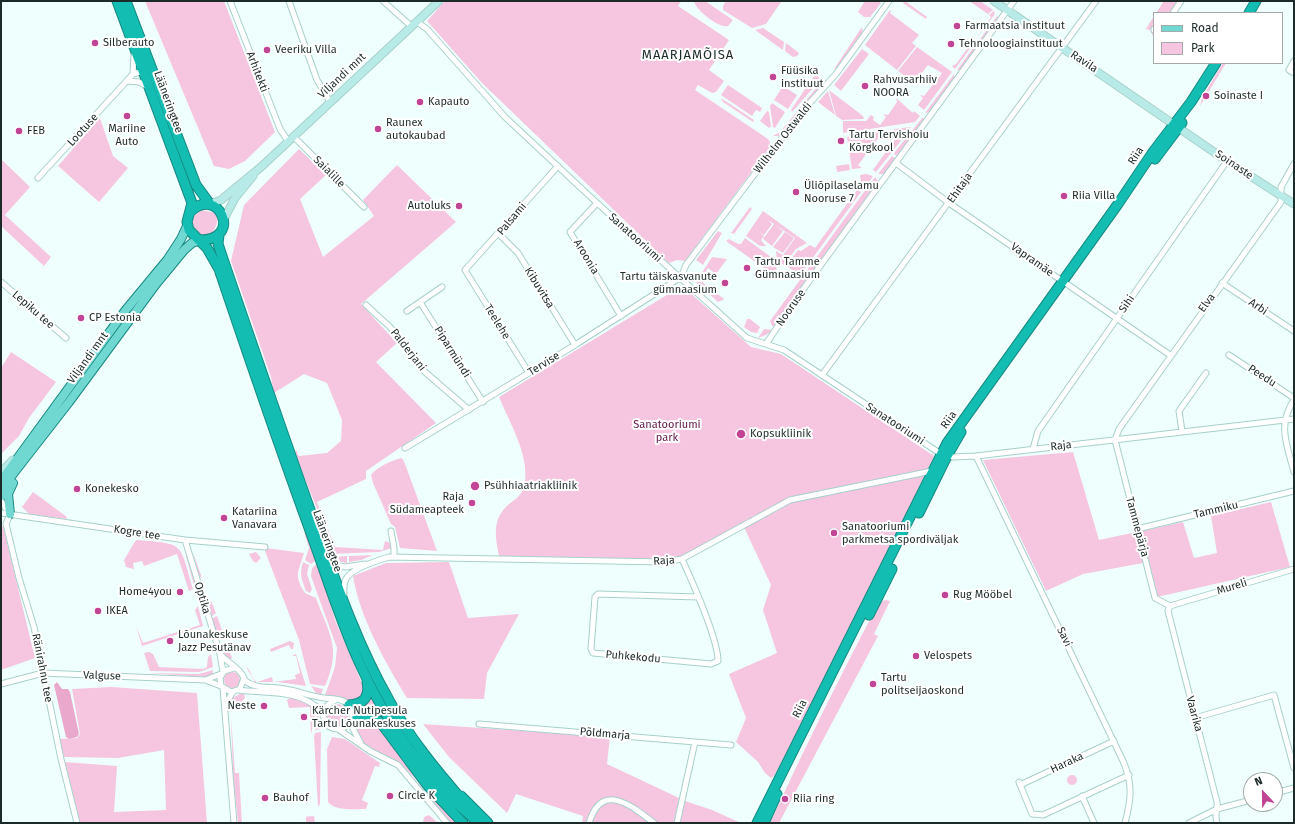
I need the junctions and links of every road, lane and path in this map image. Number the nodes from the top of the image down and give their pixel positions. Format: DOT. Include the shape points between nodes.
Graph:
graph roads {
  1 [pos="117,1"];
  2 [pos="126,1"];
  3 [pos="230,1"];
  4 [pos="289,1"];
  5 [pos="438,1"];
  6 [pos="889,1"];
  7 [pos="994,1"];
  8 [pos="1014,1"];
  9 [pos="1096,1"];
  10 [pos="1181,1"];
  11 [pos="1250,1"];
  12 [pos="1256,1"];
  13 [pos="386,2"];
  14 [pos="1007,10"];
  15 [pos="1174,12"];
  16 [pos="1244,12"];
  17 [pos="1250,12"];
  18 [pos="415,24"];
  19 [pos="134,45"];
  20 [pos="1062,47"];
  21 [pos="1294,61"];
  22 [pos="1215,64"];
  23 [pos="1220,64"];
  24 [pos="144,71"];
  25 [pos="1292,72"];
  26 [pos="133,74"];
  27 [pos="157,80"];
  28 [pos="127,81"];
  29 [pos="151,90"];
  30 [pos="330,102"];
  31 [pos="1177,125"];
  32 [pos="291,138"];
  33 [pos="1227,161"];
  34 [pos="896,163"];
  35 [pos="1294,164"];
  36 [pos="558,166"];
  37 [pos="260,167"];
  38 [pos="38,178"];
  39 [pos="1280,195"];
  40 [pos="597,203"];
  41 [pos="949,203"];
  42 [pos="210,204"];
  43 [pos="1294,204"];
  44 [pos="364,207"];
  45 [pos="190,212"];
  46 [pos="224,219"];
  47 [pos="187,226"];
  48 [pos="499,234"];
  49 [pos="219,235"];
  50 [pos="200,240"];
  51 [pos="465,270"];
  52 [pos="681,277"];
  53 [pos="1,282"];
  54 [pos="1222,282"];
  55 [pos="1064,283"];
  56 [pos="442,286"];
  57 [pos="420,302"];
  58 [pos="366,305"];
  59 [pos="407,311"];
  60 [pos="621,316"];
  61 [pos="1116,319"];
  62 [pos="1294,331"];
  63 [pos="66,338"];
  64 [pos="766,344"];
  65 [pos="575,345"];
  66 [pos="1170,355"];
  67 [pos="1229,355"];
  68 [pos="529,373"];
  69 [pos="1206,373"];
  70 [pos="822,375"];
  71 [pos="1294,399"];
  72 [pos="483,402"];
  73 [pos="469,410"];
  74 [pos="1294,419"];
  75 [pos="1284,420"];
  76 [pos="1182,431"];
  77 [pos="1115,440"];
  78 [pos="27,444"];
  79 [pos="405,448"];
  80 [pos="1034,449"];
  81 [pos="32,452"];
  82 [pos="944,455"];
  83 [pos="976,456"];
  84 [pos="933,469"];
  85 [pos="1,472"];
  86 [pos="1294,472"];
  87 [pos="1,481"];
  88 [pos="1294,492"];
  89 [pos="1,496"];
  90 [pos="1,501"];
  91 [pos="5,514"];
  92 [pos="1137,528"];
  93 [pos="391,531"];
  94 [pos="185,540"];
  95 [pos="265,547"];
  96 [pos="394,557"];
  97 [pos="682,559"];
  98 [pos="376,561"];
  99 [pos="328,562"];
  100 [pos="1294,569"];
  101 [pos="698,597"];
  102 [pos="344,600"];
  103 [pos="1170,606"];
  104 [pos="220,654"];
  105 [pos="234,668"];
  106 [pos="222,673"];
  107 [pos="43,674"];
  108 [pos="366,676"];
  109 [pos="205,680"];
  110 [pos="244,680"];
  111 [pos="1,684"];
  112 [pos="222,687"];
  113 [pos="235,691"];
  114 [pos="335,700"];
  115 [pos="349,705"];
  116 [pos="226,713"];
  117 [pos="322,713"];
  118 [pos="1195,718"];
  119 [pos="350,723"];
  120 [pos="479,724"];
  121 [pos="338,729"];
  122 [pos="1114,741"];
  123 [pos="695,742"];
  124 [pos="362,745"];
  125 [pos="731,745"];
  126 [pos="1294,768"];
  127 [pos="429,774"];
  128 [pos="1128,775"];
  129 [pos="448,784"];
  130 [pos="1294,788"];
  131 [pos="1283,791"];
  132 [pos="1082,796"];
  133 [pos="1243,802"];
  134 [pos="1216,809"];
  135 [pos="77,823"];
  136 [pos="234,823"];
  137 [pos="447,823"];
  138 [pos="463,823"];
  139 [pos="470,823"];
  140 [pos="479,823"];
  141 [pos="483,823"];
  142 [pos="488,823"];
  143 [pos="589,823"];
  144 [pos="654,823"];
  145 [pos="677,823"];
  146 [pos="757,823"];
  147 [pos="764,823"];
  148 [pos="1094,823"];
  149 [pos="1125,823"];
  150 [pos="1189,823"];
  151 [pos="1217,823"];
  1 -- 19 [label="highway, Lääneringtee"];
  2 -- 27 [label="highway, Lääneringtee"];
  3 -- 32 [label="street, Arhitekti" via="280,129"];
  4 -- 30 [label="street" via="317,80"];
  5 -- 18 [label="street, Viljandi mnt"];
  6 -- 52 [label="street, Wilhelm Ostwaldi" via="836,74 778,143 686,266"];
  7 -- 14 [label="street, Ravila"];
  8 -- 14 [label="street, Nooruse"];
  9 -- 20 [label="street, Ehitaja"];
  10 -- 15 [label="street"];
  11 -- 16 [label="highway"];
  12 -- 17 [label="highway"];
  13 -- 18 [label="street, Sanatooriumi"];
  14 -- 20 [label="street, Ravila"];
  14 -- 34 [label="street, Nooruse"];
  18 -- 30 [label="street, Viljandi mnt"];
  18 -- 36 [label="street, Sanatooriumi" via="427,29 506,117"];
  19 -- 24 [label="highway, Lääneringtee"];
  19 -- 26 [label="street"];
  20 -- 31 [label="street, Ravila"];
  20 -- 41 [label="street, Ehitaja"];
  21 -- 25 [label="street" via="1289,70"];
  22 -- 31 [label="highway, Riia"];
  23 -- 31 [label="highway, Riia" via="1199,100"];
  24 -- 26 [label="street"];
  24 -- 27 [label="street"];
  24 -- 29 [label="highway, Lääneringtee"];
  26 -- 28 [label="street, Lootuse"];
  27 -- 42 [label="highway, Lääneringtee" via="196,185"];
  28 -- 29 [label="street" via="142,83"];
  28 -- 38 [label="street, Lootuse"];
  29 -- 45 [label="highway, Lääneringtee" via="192,203"];
  30 -- 32 [label="street, Viljandi mnt"];
  31 -- 33 [label="street, Soinaste"];
  31 -- 55 [label="highway, Riia"];
  32 -- 37 [label="street, Viljandi mnt"];
  32 -- 44 [label="street, Saialille"];
  33 -- 39 [label="street, Soinaste"];
  33 -- 61 [label="street, Sihi"];
  34 -- 41 [label="street, Vapramäe"];
  34 -- 64 [label="street, Nooruse"];
  35 -- 39 [label="street, Elva" via="1281,187"];
  36 -- 40 [label="street, Sanatooriumi"];
  36 -- 48 [label="street, Palsami"];
  37 -- 42 [label="street, Viljandi mnt" via="221,200"];
  37 -- 46 [label="street, Viljandi mnt" via="235,198"];
  39 -- 43 [label="street, Soinaste"];
  39 -- 54 [label="street, Elva" via="1281,202"];
  40 -- 52 [label="street, Sanatooriumi"];
  40 -- 60 [label="street, Aroonia" via="570,232"];
  41 -- 55 [label="street, Vapramäe"];
  41 -- 70 [label="street, Ehitaja"];
  42 -- 45 [label="highway" via="200,205"];
  42 -- 46 [label="highway, Lääneringtee" via="219,209"];
  45 -- 47 [label="highway, Lääneringtee"];
  46 -- 49 [label="highway, Lääneringtee"];
  47 -- 50 [label="highway, Lääneringtee" via="190,233"];
  47 -- 78 [label="main road, Viljandi mnt" via="168,259 125,311"];
  48 -- 51 [label="street, Palsami"];
  48 -- 65 [label="street, Kibuvitsa" via="518,253"];
  49 -- 50 [label="highway" via="208,240"];
  49 -- 99 [label="highway, Lääneringtee" via="218,244"];
  50 -- 81 [label="main road, Viljandi mnt" via="184,250 156,284"];
  50 -- 108 [label="highway, Lääneringtee" via="213,256 219,269 340,614"];
  51 -- 68 [label="street, Teelehe"];
  52 -- 60 [label="street, Tervise"];
  52 -- 64 [label="street, Sanatooriumi" via="747,338"];
  53 -- 63 [label="street, Lepiku tee"];
  54 -- 62 [label="street, Arbi"];
  54 -- 66 [label="street, Elva"];
  55 -- 61 [label="street, Vapramäe"];
  55 -- 82 [label="highway, Riia"];
  56 -- 57 [label="street"];
  57 -- 59 [label="street"];
  57 -- 72 [label="street, Piparmündi"];
  58 -- 73 [label="street, Palderjani" via="390,327 425,372"];
  60 -- 65 [label="street, Tervise"];
  61 -- 66 [label="street, Vapramäe"];
  61 -- 80 [label="street, Sihi" via="1038,431"];
  64 -- 70 [label="street, Sanatooriumi" via="784,350"];
  65 -- 68 [label="street, Tervise"];
  66 -- 77 [label="street, Elva" via="1119,428"];
  67 -- 71 [label="street, Peedu"];
  68 -- 72 [label="street, Tervise"];
  69 -- 76 [label="street" via="1179,410"];
  70 -- 82 [label="street, Sanatooriumi"];
  71 -- 75 [label="street"];
  72 -- 73 [label="street, Tervise"];
  73 -- 79 [label="street, Tervise"];
  74 -- 75 [label="street, Raja"];
  75 -- 76 [label="street, Raja"];
  75 -- 86 [label="street"];
  76 -- 77 [label="street, Raja"];
  77 -- 80 [label="street, Raja"];
  77 -- 92 [label="street, Tammepärja"];
  78 -- 85 [label="street"];
  78 -- 87 [label="main road, Viljandi mnt"];
  80 -- 83 [label="street, Raja"];
  81 -- 89 [label="main road, Viljandi mnt" via="9,479"];
  81 -- 91 [label="main road" via="10,489"];
  82 -- 83 [label="street, Raja"];
  82 -- 84 [label="highway, Riia"];
  82 -- 147 [label="highway, Riia" via="881,593 806,736"];
  83 -- 122 [label="street, Savi"];
  84 -- 97 [label="street, Raja" via="790,500"];
  84 -- 146 [label="highway, Riia"];
  88 -- 92 [label="street, Tammiku"];
  89 -- 90 [label="main road"];
  90 -- 91 [label="street"];
  91 -- 94 [label="street, Kogre tee"];
  91 -- 107 [label="street, Ränirahnu tee"];
  92 -- 103 [label="street, Tammepärja" via="1155,598"];
  93 -- 96 [label="street"];
  94 -- 95 [label="street, Kogre tee"];
  94 -- 104 [label="street, Optika"];
  96 -- 97 [label="street, Raja" via="664,562"];
  96 -- 98 [label="street, Raja"];
  97 -- 101 [label="street, Puhkekodu"];
  98 -- 99 [label="street, Raja" via="345,567 334,566"];
  98 -- 102 [label="street, Raja" via="348,576 344,582"];
  99 -- 102 [label="highway, Lääneringtee"];
  100 -- 103 [label="street, Mureli"];
  101 -- 101 [label="street, Puhkekodu" via="718,653 718,661 711,664 593,653 591,649 595,597 598,594"];
  102 -- 129 [label="highway, Lääneringtee" via="388,699 406,729"];
  103 -- 118 [label="street, Vaarika" via="1168,611"];
  104 -- 105 [label="street, Optika"];
  104 -- 106 [label="street, Optika"];
  105 -- 106 [label="street" via="227,668"];
  105 -- 110 [label="street" via="241,671"];
  106 -- 109 [label="street, Valguse"];
  106 -- 112 [label="street"];
  107 -- 109 [label="street, Valguse"];
  107 -- 111 [label="street, Valguse"];
  107 -- 135 [label="street, Ränirahnu tee"];
  108 -- 115 [label="highway" via="367,698 361,703"];
  108 -- 127 [label="highway, Lääneringtee" via="391,723"];
  109 -- 112 [label="street, Valguse"];
  110 -- 113 [label="street" via="242,686"];
  110 -- 114 [label="street" via="257,687 285,688"];
  112 -- 113 [label="street"];
  112 -- 116 [label="street"];
  113 -- 116 [label="street" via="228,700"];
  113 -- 117 [label="street" via="297,696 313,704"];
  114 -- 115 [label="street" via="344,701"];
  114 -- 117 [label="street" via="327,704"];
  115 -- 119 [label="street" via="352,712"];
  116 -- 136 [label="street"];
  117 -- 121 [label="street" via="328,726"];
  118 -- 126 [label="street" via="1274,695"];
  118 -- 134 [label="street, Vaarika" via="1217,802"];
  119 -- 121 [label="street"];
  119 -- 124 [label="street"];
  119 -- 138 [label="highway" via="367,716 381,723 428,786"];
  120 -- 123 [label="street, Põldmarja"];
  121 -- 124 [label="street"];
  122 -- 128 [label="street, Savi"];
  122 -- 132 [label="street, Haraka" via="1020,783 1032,814 1043,815"];
  123 -- 125 [label="street, Põldmarja"];
  123 -- 145 [label="street"];
  124 -- 137 [label="street" via="398,765"];
  127 -- 139 [label="highway"];
  127 -- 140 [label="highway, Lääneringtee"];
  128 -- 132 [label="street"];
  128 -- 149 [label="street, Savi" via="1131,801"];
  129 -- 141 [label="highway, Lääneringtee"];
  129 -- 142 [label="highway"];
  130 -- 131 [label="street"];
  132 -- 148 [label="street"];
  133 -- 134 [label="street"];
  134 -- 150 [label="street"];
  134 -- 151 [label="street, Vaarika"];
  143 -- 144 [label="street" via="593,812 603,803 618,800 631,805"];
}
